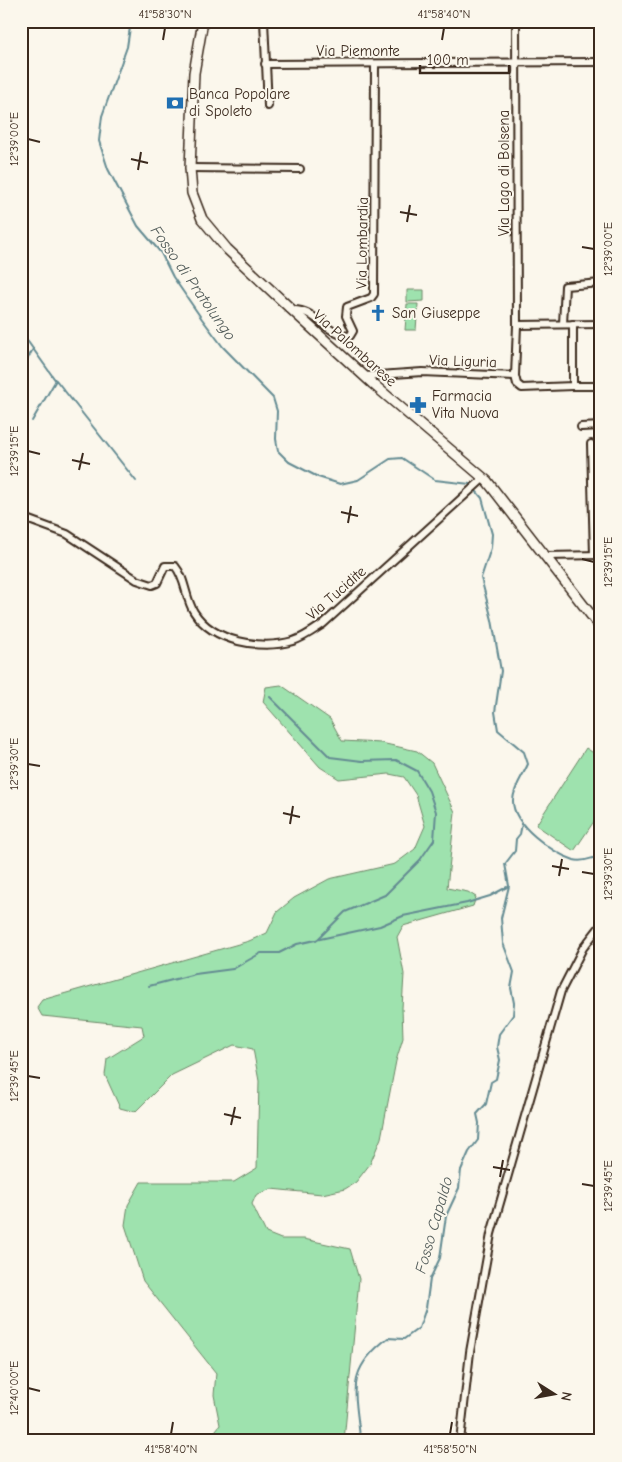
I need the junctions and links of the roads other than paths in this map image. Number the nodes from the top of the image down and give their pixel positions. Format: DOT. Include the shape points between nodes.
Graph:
graph roads {
  1 [pos="203,21"];
  2 [pos="264,21"];
  3 [pos="516,21"];
  4 [pos="601,62"];
  5 [pos="265,64"];
  6 [pos="375,64"];
  7 [pos="516,64"];
  8 [pos="268,106"];
  9 [pos="190,168"];
  10 [pos="300,169"];
  11 [pos="601,283"];
  12 [pos="292,310"];
  13 [pos="563,324"];
  14 [pos="573,324"];
  15 [pos="601,324"];
  16 [pos="516,325"];
  17 [pos="365,376"];
  18 [pos="515,376"];
  19 [pos="573,386"];
  20 [pos="601,386"];
  21 [pos="601,426"];
  22 [pos="582,427"];
  23 [pos="591,444"];
  24 [pos="481,481"];
  25 [pos="21,517"];
  26 [pos="597,555"];
  27 [pos="546,556"];
  28 [pos="601,628"];
  29 [pos="601,925"];
  30 [pos="460,1441"];
  1 -- 9 [label="main road, Via Palombarese" via="193,78"];
  2 -- 5 [label="street"];
  3 -- 7 [label="street, Via Lago di Bolsena"];
  4 -- 7 [label="street, Via Piemonte"];
  5 -- 6 [label="street, Via Piemonte"];
  5 -- 8 [label="street"];
  6 -- 7 [label="street, Via Piemonte"];
  6 -- 12 [label="street, Via Lombardia" via="375,291 371,298 346,309 353,331 350,336 306,312"];
  7 -- 16 [label="street, Via Lago di Bolsena"];
  9 -- 10 [label="street"];
  9 -- 12 [label="main road, Via Palombarese" via="194,202 206,226"];
  11 -- 13 [label="street" via="565,286"];
  12 -- 17 [label="main road, Via Palombarese"];
  13 -- 14 [label="street"];
  13 -- 16 [label="street"];
  14 -- 15 [label="street"];
  14 -- 19 [label="street"];
  16 -- 18 [label="street, Via Liguria"];
  17 -- 18 [label="street, Via Liguria" via="412,372"];
  17 -- 24 [label="main road, Via Palombarese"];
  18 -- 19 [label="street" via="522,388"];
  19 -- 20 [label="street"];
  21 -- 22 [label="street"];
  23 -- 26 [label="street"];
  24 -- 25 [label="street, Via Tucidite" via="323,624 295,641 276,644 242,642 202,622 190,606 181,573 175,566 165,566 157,583 152,585 137,580 67,534"];
  24 -- 27 [label="main road, Via Palombarese"];
  26 -- 27 [label="street"];
  27 -- 28 [label="main road, Via Palombarese"];
  29 -- 30 [label="street" via="568,974 558,1000 491,1234 470,1352"];
}
